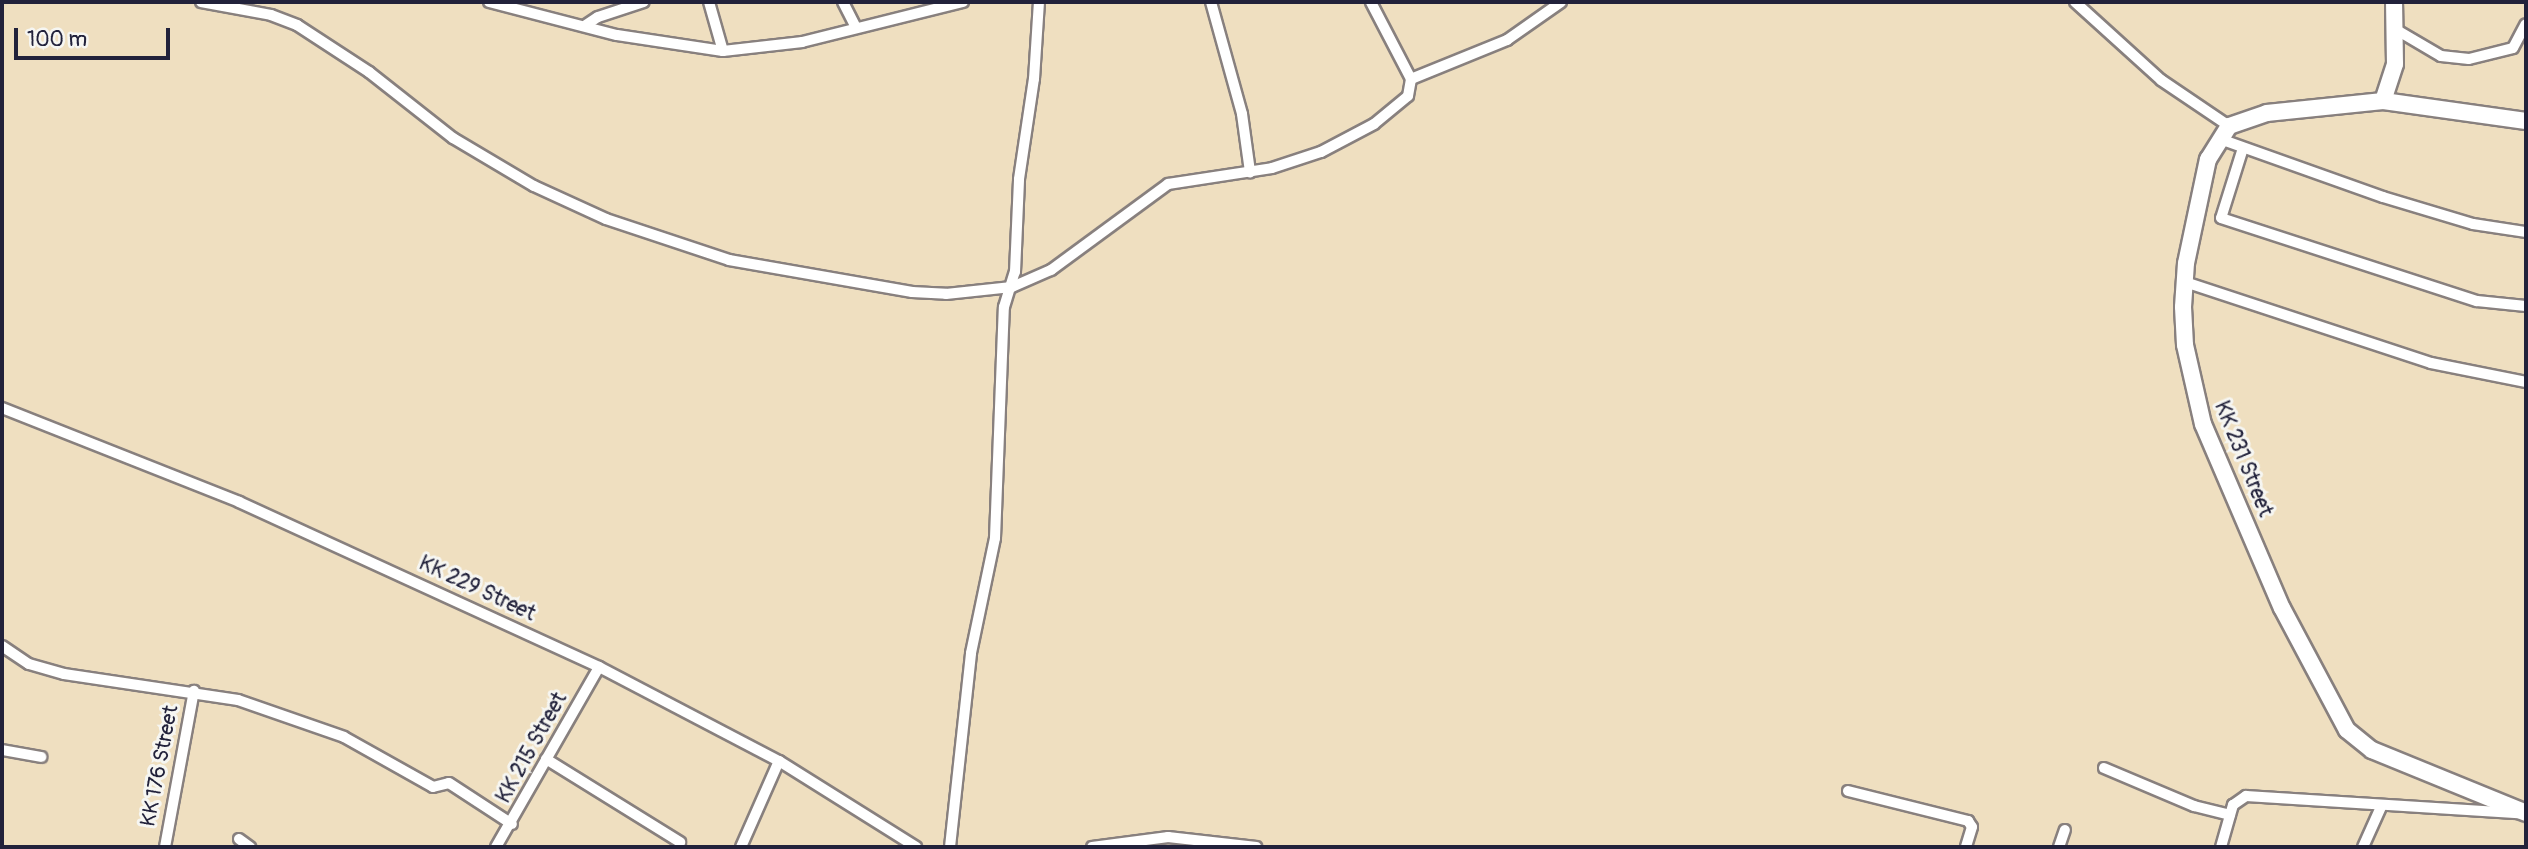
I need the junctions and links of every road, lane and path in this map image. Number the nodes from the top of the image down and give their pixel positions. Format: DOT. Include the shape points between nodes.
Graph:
graph roads {
  1 [pos="201,2"];
  2 [pos="489,2"];
  3 [pos="644,2"];
  4 [pos="709,2"];
  5 [pos="843,2"];
  6 [pos="963,2"];
  7 [pos="1039,2"];
  8 [pos="1211,2"];
  9 [pos="1371,2"];
  10 [pos="1561,2"];
  11 [pos="2074,2"];
  12 [pos="2394,2"];
  13 [pos="2526,24"];
  14 [pos="586,26"];
  15 [pos="856,27"];
  16 [pos="2395,29"];
  17 [pos="723,51"];
  18 [pos="1411,79"];
  19 [pos="2383,101"];
  20 [pos="2526,121"];
  21 [pos="2224,132"];
  22 [pos="2243,148"];
  23 [pos="1250,172"];
  24 [pos="2526,232"];
  25 [pos="2185,282"];
  26 [pos="1012,287"];
  27 [pos="2526,306"];
  28 [pos="2526,382"];
  29 [pos="2,408"];
  30 [pos="2,646"];
  31 [pos="599,667"];
  32 [pos="194,691"];
  33 [pos="2,750"];
  34 [pos="41,757"];
  35 [pos="546,759"];
  36 [pos="779,761"];
  37 [pos="2104,768"];
  38 [pos="1848,791"];
  39 [pos="2381,807"];
  40 [pos="2526,813"];
  41 [pos="2230,815"];
  42 [pos="512,824"];
  43 [pos="2065,830"];
  44 [pos="239,839"];
  45 [pos="680,842"];
  46 [pos="1182,843"];
  47 [pos="166,847"];
  48 [pos="250,847"];
  49 [pos="496,847"];
  50 [pos="741,847"];
  51 [pos="916,847"];
  52 [pos="950,847"];
  53 [pos="1092,847"];
  54 [pos="1255,847"];
  55 [pos="1966,847"];
  56 [pos="2059,847"];
  57 [pos="2221,847"];
  58 [pos="2363,847"];
  1 -- 26 [label="street" via="271,15 296,25 369,72 453,138 534,186 666,243 729,260 912,292 973,293"];
  2 -- 14 [label="street"];
  3 -- 14 [label="street" via="598,17"];
  4 -- 17 [label="street"];
  5 -- 15 [label="street"];
  6 -- 15 [label="street"];
  7 -- 26 [label="street"];
  8 -- 23 [label="street" via="1242,114"];
  9 -- 18 [label="street"];
  10 -- 18 [label="street" via="1507,40"];
  11 -- 21 [label="street"];
  12 -- 16 [label="main road"];
  13 -- 16 [label="street" via="2513,48 2469,59 2441,56"];
  14 -- 17 [label="street"];
  15 -- 17 [label="street" via="775,47"];
  16 -- 19 [label="main road" via="2395,64"];
  18 -- 23 [label="street" via="1409,96 1374,124 1321,152"];
  19 -- 20 [label="main road"];
  19 -- 21 [label="main road" via="2266,113"];
  21 -- 22 [label="street"];
  21 -- 25 [label="main road, KK 231 Street" via="2208,159"];
  22 -- 24 [label="street" via="2473,224"];
  22 -- 27 [label="street" via="2221,218 2466,298"];
  23 -- 26 [label="street" via="1168,184 1051,270"];
  25 -- 28 [label="street" via="2431,363"];
  25 -- 40 [label="main road, KK 231 Street" via="2185,345 2203,424 2288,619 2347,730 2372,750"];
  26 -- 52 [label="street" via="1004,307 995,538 971,653"];
  29 -- 31 [label="street, KK 229 Street" via="239,502"];
  30 -- 32 [label="street" via="29,664 64,674"];
  31 -- 35 [label="street, KK 215 Street"];
  31 -- 36 [label="street, KK 229 Street"];
  32 -- 42 [label="street" via="238,700 359,743 433,787 449,783"];
  32 -- 47 [label="street, KK 176 Street"];
  33 -- 34 [label="street"];
  35 -- 42 [label="street, KK 215 Street"];
  35 -- 45 [label="street"];
  36 -- 50 [label="street"];
  36 -- 51 [label="street, KK 229 Street"];
  37 -- 41 [label="street" via="2194,806"];
  38 -- 55 [label="street" via="1968,821 1972,827"];
  39 -- 40 [label="street"];
  39 -- 41 [label="street" via="2246,796 2239,798"];
  39 -- 58 [label="street"];
  41 -- 57 [label="street"];
  42 -- 49 [label="street, KK 215 Street"];
  43 -- 56 [label="street"];
  44 -- 48 [label="street"];
  46 -- 53 [label="street"];
  46 -- 54 [label="street"];
}
